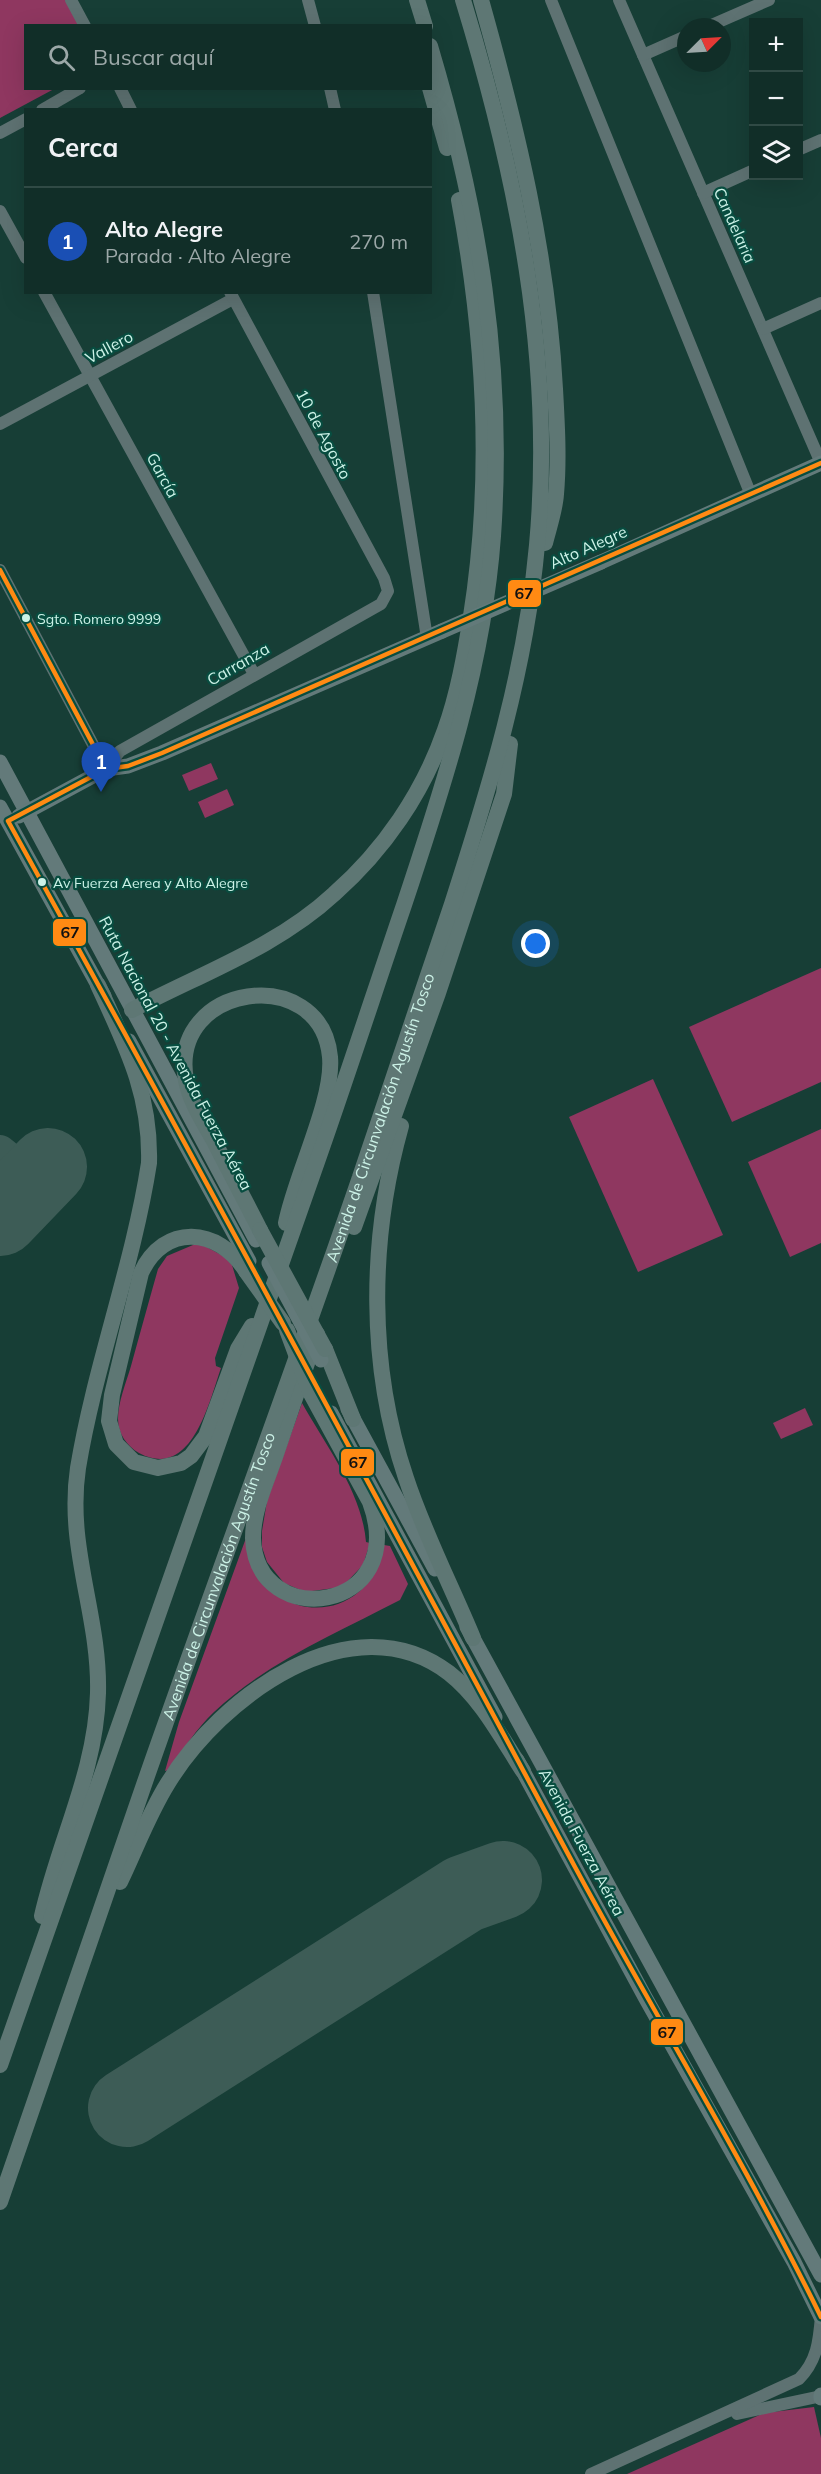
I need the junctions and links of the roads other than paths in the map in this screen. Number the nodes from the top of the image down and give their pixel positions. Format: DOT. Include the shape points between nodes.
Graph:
graph roads {
  1 [pos="71,0"];
  2 [pos="308,0"];
  3 [pos="411,0"];
  4 [pos="417,0"];
  5 [pos="463,0"];
  6 [pos="481,0"];
  7 [pos="551,0"];
  8 [pos="619,0"];
  9 [pos="769,0"];
  10 [pos="728,18"];
  11 [pos="84,24"];
  12 [pos="314,24"];
  13 [pos="417,24"];
  14 [pos="423,24"];
  15 [pos="677,40"];
  16 [pos="432,54"];
  17 [pos="643,55"];
  18 [pos="77,90"];
  19 [pos="121,90"];
  20 [pos="330,90"];
  21 [pos="431,90"];
  22 [pos="45,108"];
  23 [pos="130,108"];
  24 [pos="335,108"];
  25 [pos="24,119"];
  26 [pos="0,133"];
  27 [pos="821,140"];
  28 [pos="803,148"];
  29 [pos="749,172"];
  30 [pos="703,193"];
  31 [pos="0,211"];
  32 [pos="24,254"];
  33 [pos="45,294"];
  34 [pos="373,294"];
  35 [pos="231,296"];
  36 [pos="821,303"];
  37 [pos="763,329"];
  38 [pos="90,376"];
  39 [pos="0,424"];
  40 [pos="821,463"];
  41 [pos="751,495"];
  42 [pos="0,570"];
  43 [pos="388,591"];
  44 [pos="528,620"];
  45 [pos="427,638"];
  46 [pos="521,661"];
  47 [pos="254,674"];
  48 [pos="0,762"];
  49 [pos="106,769"];
  50 [pos="0,807"];
  51 [pos="27,812"];
  52 [pos="8,821"];
  53 [pos="98,985"];
  54 [pos="438,993"];
  55 [pos="132,1010"];
  56 [pos="258,1235"];
  57 [pos="248,1266"];
  58 [pos="273,1288"];
  59 [pos="312,1387"];
  60 [pos="353,1419"];
  61 [pos="473,1638"];
  62 [pos="523,1771"];
  63 [pos="90,1942"];
  64 [pos="653,1965"];
  65 [pos="633,1976"];
  66 [pos="22,1999"];
  67 [pos="0,2065"];
  68 [pos="0,2202"];
  69 [pos="821,2275"];
  70 [pos="821,2317"];
  71 [pos="821,2396"];
  72 [pos="715,2419"];
  73 [pos="591,2474"];
  1 -- 11 [label="street"];
  2 -- 12 [label="street"];
  3 -- 13 [label="highway"];
  4 -- 14 [label="highway"];
  5 -- 44 [label="highway, Avenida de Circunvalación Agustín Tosco" via="514,189 531,285 538,355 540,492"];
  6 -- 44 [label="highway" via="530,188 553,355 556,496"];
  7 -- 41 [label="street"];
  8 -- 17 [label="street, Candelaria"];
  9 -- 10 [label="street"];
  15 -- 17 [label="street"];
  16 -- 58 [label="highway" via="470,197 491,332 497,425 489,575 474,670 432,819"];
  17 -- 30 [label="street, Candelaria"];
  18 -- 22 [label="street"];
  19 -- 23 [label="street"];
  20 -- 24 [label="street"];
  21 -- 55 [label="highway" via="455,180 469,255 482,357 484,427 484,482 475,588 461,671 445,730 403,815 379,848 333,895 273,938"];
  25 -- 26 [label="street"];
  27 -- 28 [label="street"];
  29 -- 30 [label="street"];
  30 -- 37 [label="street, Candelaria"];
  31 -- 32 [label="street"];
  33 -- 38 [label="street, García"];
  34 -- 45 [label="street"];
  35 -- 38 [label="street, Vallero"];
  35 -- 43 [label="street, 10 de Agosto"];
  36 -- 37 [label="street"];
  37 -- 40 [label="street, Candelaria"];
  38 -- 39 [label="street, Vallero"];
  38 -- 47 [label="street, García"];
  40 -- 41 [label="main road, Alto Alegre"];
  41 -- 45 [label="main road, Alto Alegre, bridge"];
  42 -- 49 [label="street"];
  43 -- 47 [label="street, Carranza" via="381,604"];
  44 -- 46 [label="highway, Avenida de Circunvalación Agustín Tosco"];
  45 -- 49 [label="main road, Alto Alegre" via="162,753 128,766"];
  46 -- 54 [label="highway" via="504,794"];
  46 -- 63 [label="highway, Avenida de Circunvalación Agustín Tosco" via="489,787 390,1091"];
  47 -- 49 [label="street, Carranza" via="120,751"];
  48 -- 51 [label="main road, Ruta Nacional 20 - Avenida Fuerza Aérea"];
  49 -- 51 [label="main road, Alto Alegre"];
  50 -- 52 [label="main road, Ruta Nacional 20 - Avenida Fuerza Aérea"];
  51 -- 52 [label="main road, Alto Alegre"];
  51 -- 55 [label="main road, Ruta Nacional 20 - Avenida Fuerza Aérea"];
  52 -- 53 [label="main road, Ruta Nacional 20 - Avenida Fuerza Aérea"];
  53 -- 57 [label="main road, Ruta Nacional 20 - Avenida Fuerza Aérea"];
  53 -- 66 [label="highway" via="142,1089 148,1119 149,1163 78,1469 77,1543 98,1670 93,1746 81,1794 46,1894"];
  54 -- 59 [label="highway" via="340,1266 255,1520 257,1560 270,1580 291,1595 316,1600 331,1599 356,1586 372,1564 378,1540 370,1502"];
  54 -- 61 [label="highway" via="388,1177 378,1268 378,1329 385,1397 406,1478"];
  55 -- 56 [label="main road, Ruta Nacional 20 - Avenida Fuerza Aérea"];
  56 -- 58 [label="highway" via="193,1103 184,1066 190,1038 208,1014 234,998 262,994 302,1009 322,1032 330,1057 328,1090 291,1197"];
  56 -- 60 [label="highway, bridge"];
  57 -- 58 [label="highway" via="218,1242 198,1237 163,1245 146,1263 109,1408 111,1433 123,1454 134,1462 158,1468 182,1463 191,1456 206,1436 238,1349"];
  57 -- 59 [label="highway, bridge" via="285,1326"];
  58 -- 66 [label="highway"];
  59 -- 62 [label="main road, Avenida Fuerza Aérea" via="476,1678"];
  60 -- 61 [label="main road, Avenida Fuerza Aérea"];
  61 -- 64 [label="main road, Avenida Fuerza Aérea"];
  62 -- 63 [label="highway" via="473,1697 433,1662 398,1648 372,1646 311,1659 255,1691 193,1749 153,1809"];
  62 -- 65 [label="main road, Avenida Fuerza Aérea"];
  63 -- 68 [label="highway, Avenida de Circunvalación Agustín Tosco"];
  64 -- 65 [label="main road"];
  64 -- 69 [label="main road, Avenida Fuerza Aérea"];
  65 -- 70 [label="main road, Avenida Fuerza Aérea"];
  66 -- 67 [label="highway"];
  70 -- 72 [label="street" via="816,2354 806,2371 785,2387"];
  71 -- 72 [label="street"];
  72 -- 73 [label="street"];
}
